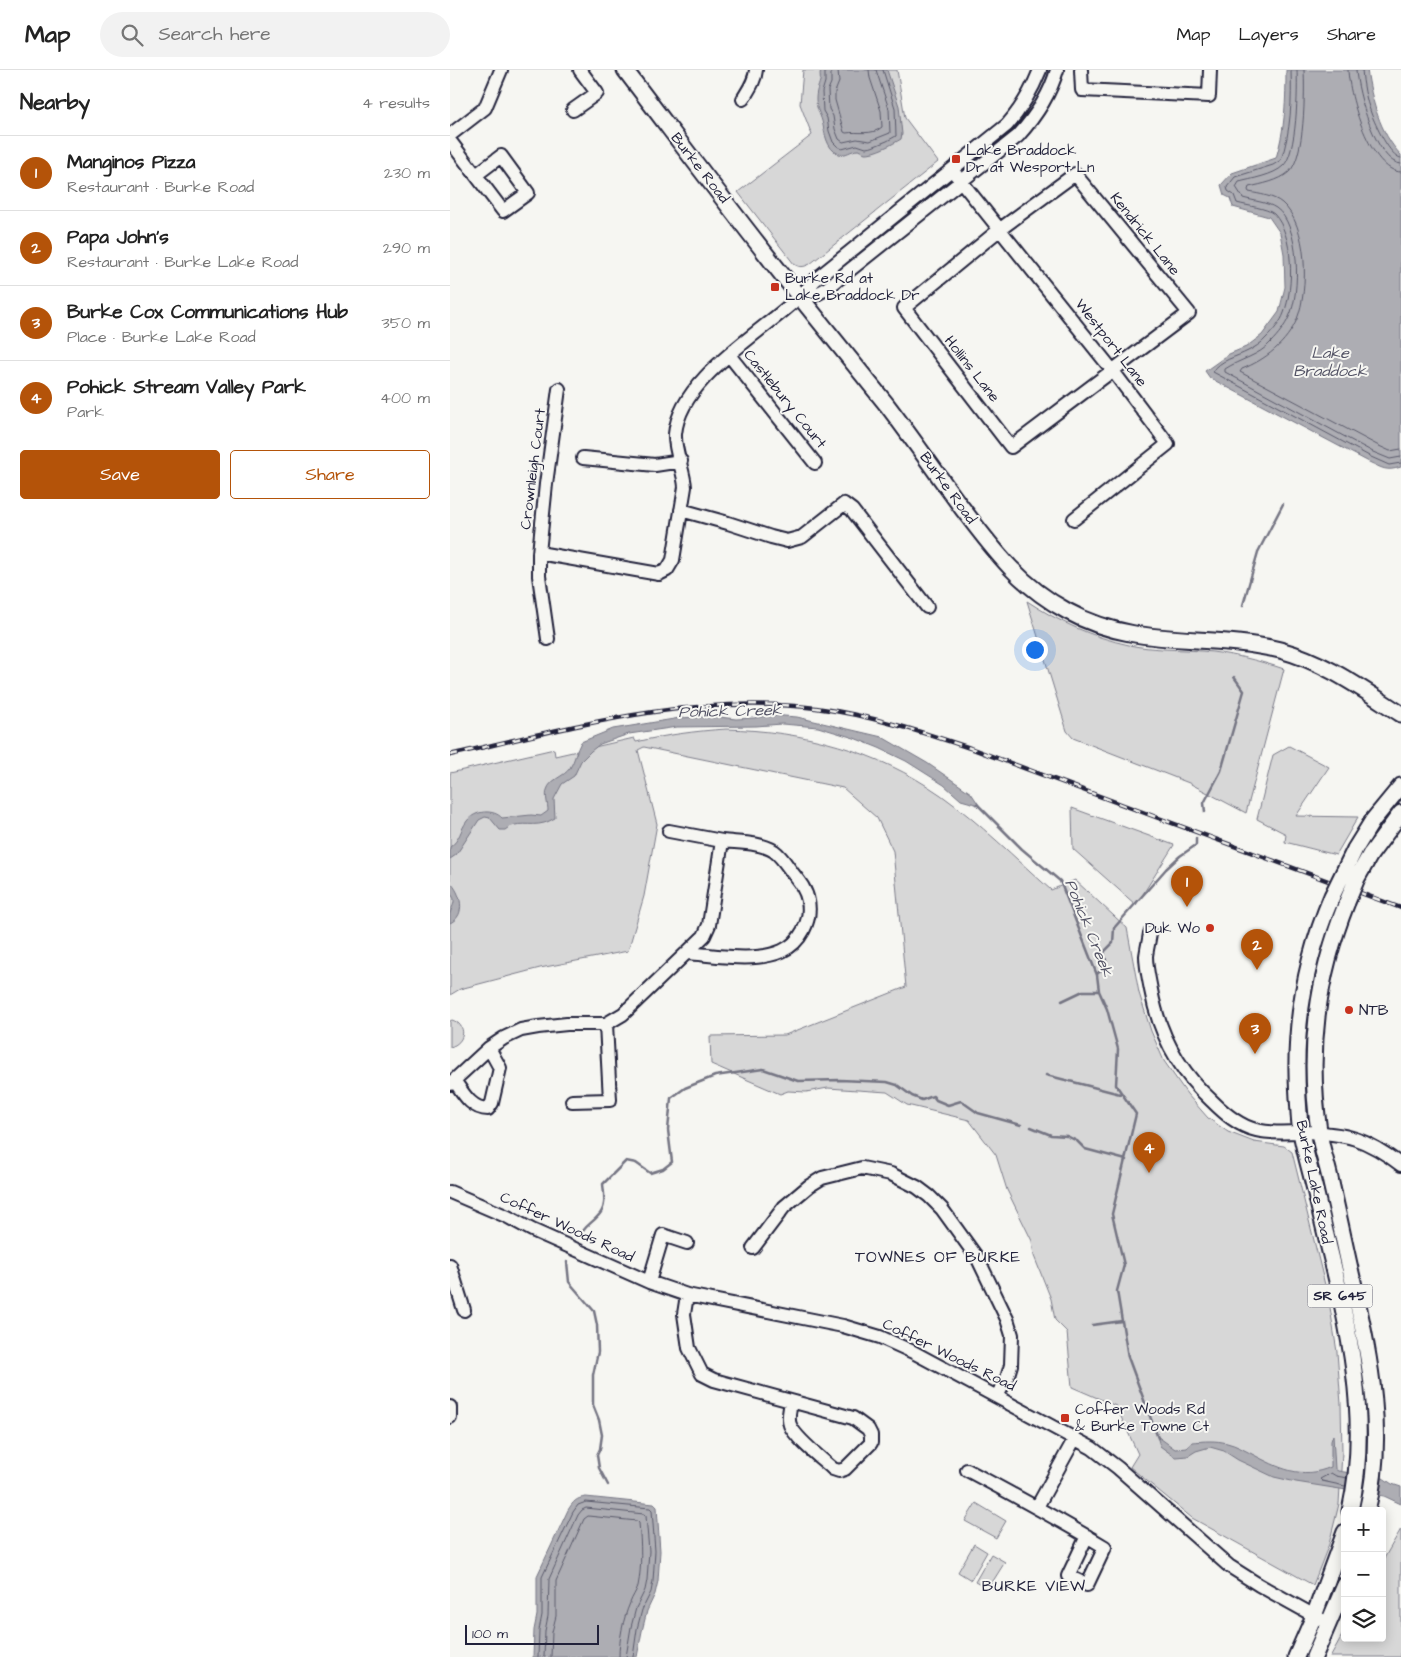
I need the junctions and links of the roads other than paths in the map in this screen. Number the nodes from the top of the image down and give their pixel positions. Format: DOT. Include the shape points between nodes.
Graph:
graph roads {
  1 [pos="500,70"];
  2 [pos="580,70"];
  3 [pos="625,70"];
  4 [pos="756,70"];
  5 [pos="1040,70"];
  6 [pos="1057,70"];
  7 [pos="1081,70"];
  8 [pos="1210,70"];
  9 [pos="743,99"];
  10 [pos="573,110"];
  11 [pos="450,135"];
  12 [pos="450,141"];
  13 [pos="952,170"];
  14 [pos="476,174"];
  15 [pos="961,182"];
  16 [pos="999,230"];
  17 [pos="800,297"];
  18 [pos="729,355"];
  19 [pos="1113,371"];
  20 [pos="559,389"];
  21 [pos="583,458"];
  22 [pos="680,461"];
  23 [pos="815,463"];
  24 [pos="681,510"];
  25 [pos="1074,519"];
  26 [pos="539,553"];
  27 [pos="927,607"];
  28 [pos="548,639"];
  29 [pos="1401,714"];
  30 [pos="1401,786"];
  31 [pos="1401,813"];
  32 [pos="669,831"];
  33 [pos="722,841"];
  34 [pos="1150,933"];
  35 [pos="687,954"];
  36 [pos="606,1024"];
  37 [pos="489,1048"];
  38 [pos="452,1082"];
  39 [pos="572,1101"];
  40 [pos="1301,1132"];
  41 [pos="1319,1133"];
  42 [pos="1401,1165"];
  43 [pos="450,1192"];
  44 [pos="687,1243"];
  45 [pos="753,1248"];
  46 [pos="450,1265"];
  47 [pos="649,1282"];
  48 [pos="687,1295"];
  49 [pos="464,1310"];
  50 [pos="996,1396"];
  51 [pos="792,1402"];
  52 [pos="450,1406"];
  53 [pos="450,1417"];
  54 [pos="1075,1438"];
  55 [pos="968,1470"];
  56 [pos="1351,1505"];
  57 [pos="1037,1507"];
  58 [pos="1368,1507"];
  59 [pos="1087,1536"];
  60 [pos="1341,1543"];
  61 [pos="1341,1595"];
  62 [pos="1314,1616"];
  63 [pos="1329,1624"];
  64 [pos="1296,1657"];
  65 [pos="1314,1657"];
  1 -- 11 [label="street" via="485,108"];
  2 -- 10 [label="street" via="597,93"];
  3 -- 17 [label="main road, Burke Road"];
  4 -- 9 [label="street" via="754,82"];
  5 -- 13 [label="street" via="1018,112"];
  6 -- 15 [label="street" via="1031,122"];
  7 -- 8 [label="street" via="1082,90 1209,96"];
  12 -- 14 [label="street"];
  13 -- 15 [label="street, Westport Lane"];
  13 -- 17 [label="street" via="815,280"];
  15 -- 16 [label="street, Westport Lane"];
  15 -- 17 [label="street" via="826,289"];
  16 -- 19 [label="street, Westport Lane"];
  16 -- 19 [label="street, Kendrick Lane" via="1075,174 1189,313"];
  16 -- 19 [label="street, Hollins Lane" via="904,308 1011,447"];
  17 -- 18 [label="street"];
  17 -- 29 [label="main road, Burke Road" via="906,430 997,554 1017,576 1045,598 1084,620 1124,633 1253,645 1302,656 1341,675"];
  18 -- 22 [label="street" via="708,374 682,410 675,437"];
  18 -- 23 [label="street, Castlebury Court"];
  19 -- 25 [label="street, Westport Lane" via="1168,444"];
  20 -- 26 [label="street, Crownleigh Court"];
  21 -- 22 [label="street" via="655,465"];
  22 -- 24 [label="street" via="685,487"];
  24 -- 26 [label="street" via="673,560 667,570 659,574"];
  24 -- 27 [label="street" via="787,541 802,537 844,504"];
  26 -- 28 [label="street, Crownleigh Court"];
  30 -- 40 [label="main road, Burke Lake Road / SR 645, bridge" via="1355,848 1312,949 1298,1020 1296,1068"];
  31 -- 41 [label="main road, Burke Lake Road / SR 645, bridge" via="1357,878 1325,966 1316,1020 1314,1068"];
  32 -- 33 [label="street"];
  33 -- 35 [label="street" via="709,925 704,936"];
  33 -- 35 [label="street" via="765,846 783,859 808,901 804,929 794,943 782,951 754,957"];
  34 -- 40 [label="street" via="1146,955 1153,1003 1166,1042 1188,1076 1225,1114 1247,1127 1270,1133"];
  35 -- 36 [label="street" via="624,1014"];
  36 -- 37 [label="street" via="529,1028 513,1033"];
  36 -- 39 [label="street" via="610,1100"];
  37 -- 38 [label="street"];
  37 -- 38 [label="street" via="500,1068 488,1109 472,1105"];
  40 -- 41 [label="street"];
  40 -- 56 [label="main road, Burke Lake Road / SR 645" via="1352,1351 1358,1402"];
  41 -- 42 [label="street" via="1359,1139"];
  41 -- 58 [label="main road, Burke Lake Road / SR 645" via="1369,1358 1375,1410 1374,1465"];
  43 -- 47 [label="street, Coffer Woods Road"];
  44 -- 47 [label="street" via="663,1235"];
  45 -- 50 [label="street" via="784,1207 822,1178 862,1168 891,1174 917,1186 942,1209 978,1258 1007,1319 1012,1335 1011,1365"];
  46 -- 49 [label="street"];
  47 -- 48 [label="street, Coffer Woods Road"];
  48 -- 50 [label="street, Coffer Woods Road" via="862,1331 913,1352"];
  48 -- 51 [label="street" via="684,1314 688,1348 702,1374"];
  50 -- 54 [label="street, Coffer Woods Road"];
  51 -- 51 [label="street" via="788,1415 794,1433 833,1469 845,1469 871,1443 872,1435 868,1428 853,1418"];
  52 -- 53 [label="street"];
  54 -- 57 [label="street"];
  54 -- 62 [label="street, Coffer Woods Road" via="1118,1468 1229,1566"];
  55 -- 57 [label="street"];
  57 -- 59 [label="street"];
  60 -- 62 [label="main road"];
  61 -- 63 [label="main road"];
  62 -- 63 [label="street, Coffer Woods Road"];
  62 -- 64 [label="main road"];
  63 -- 65 [label="main road"];
}
